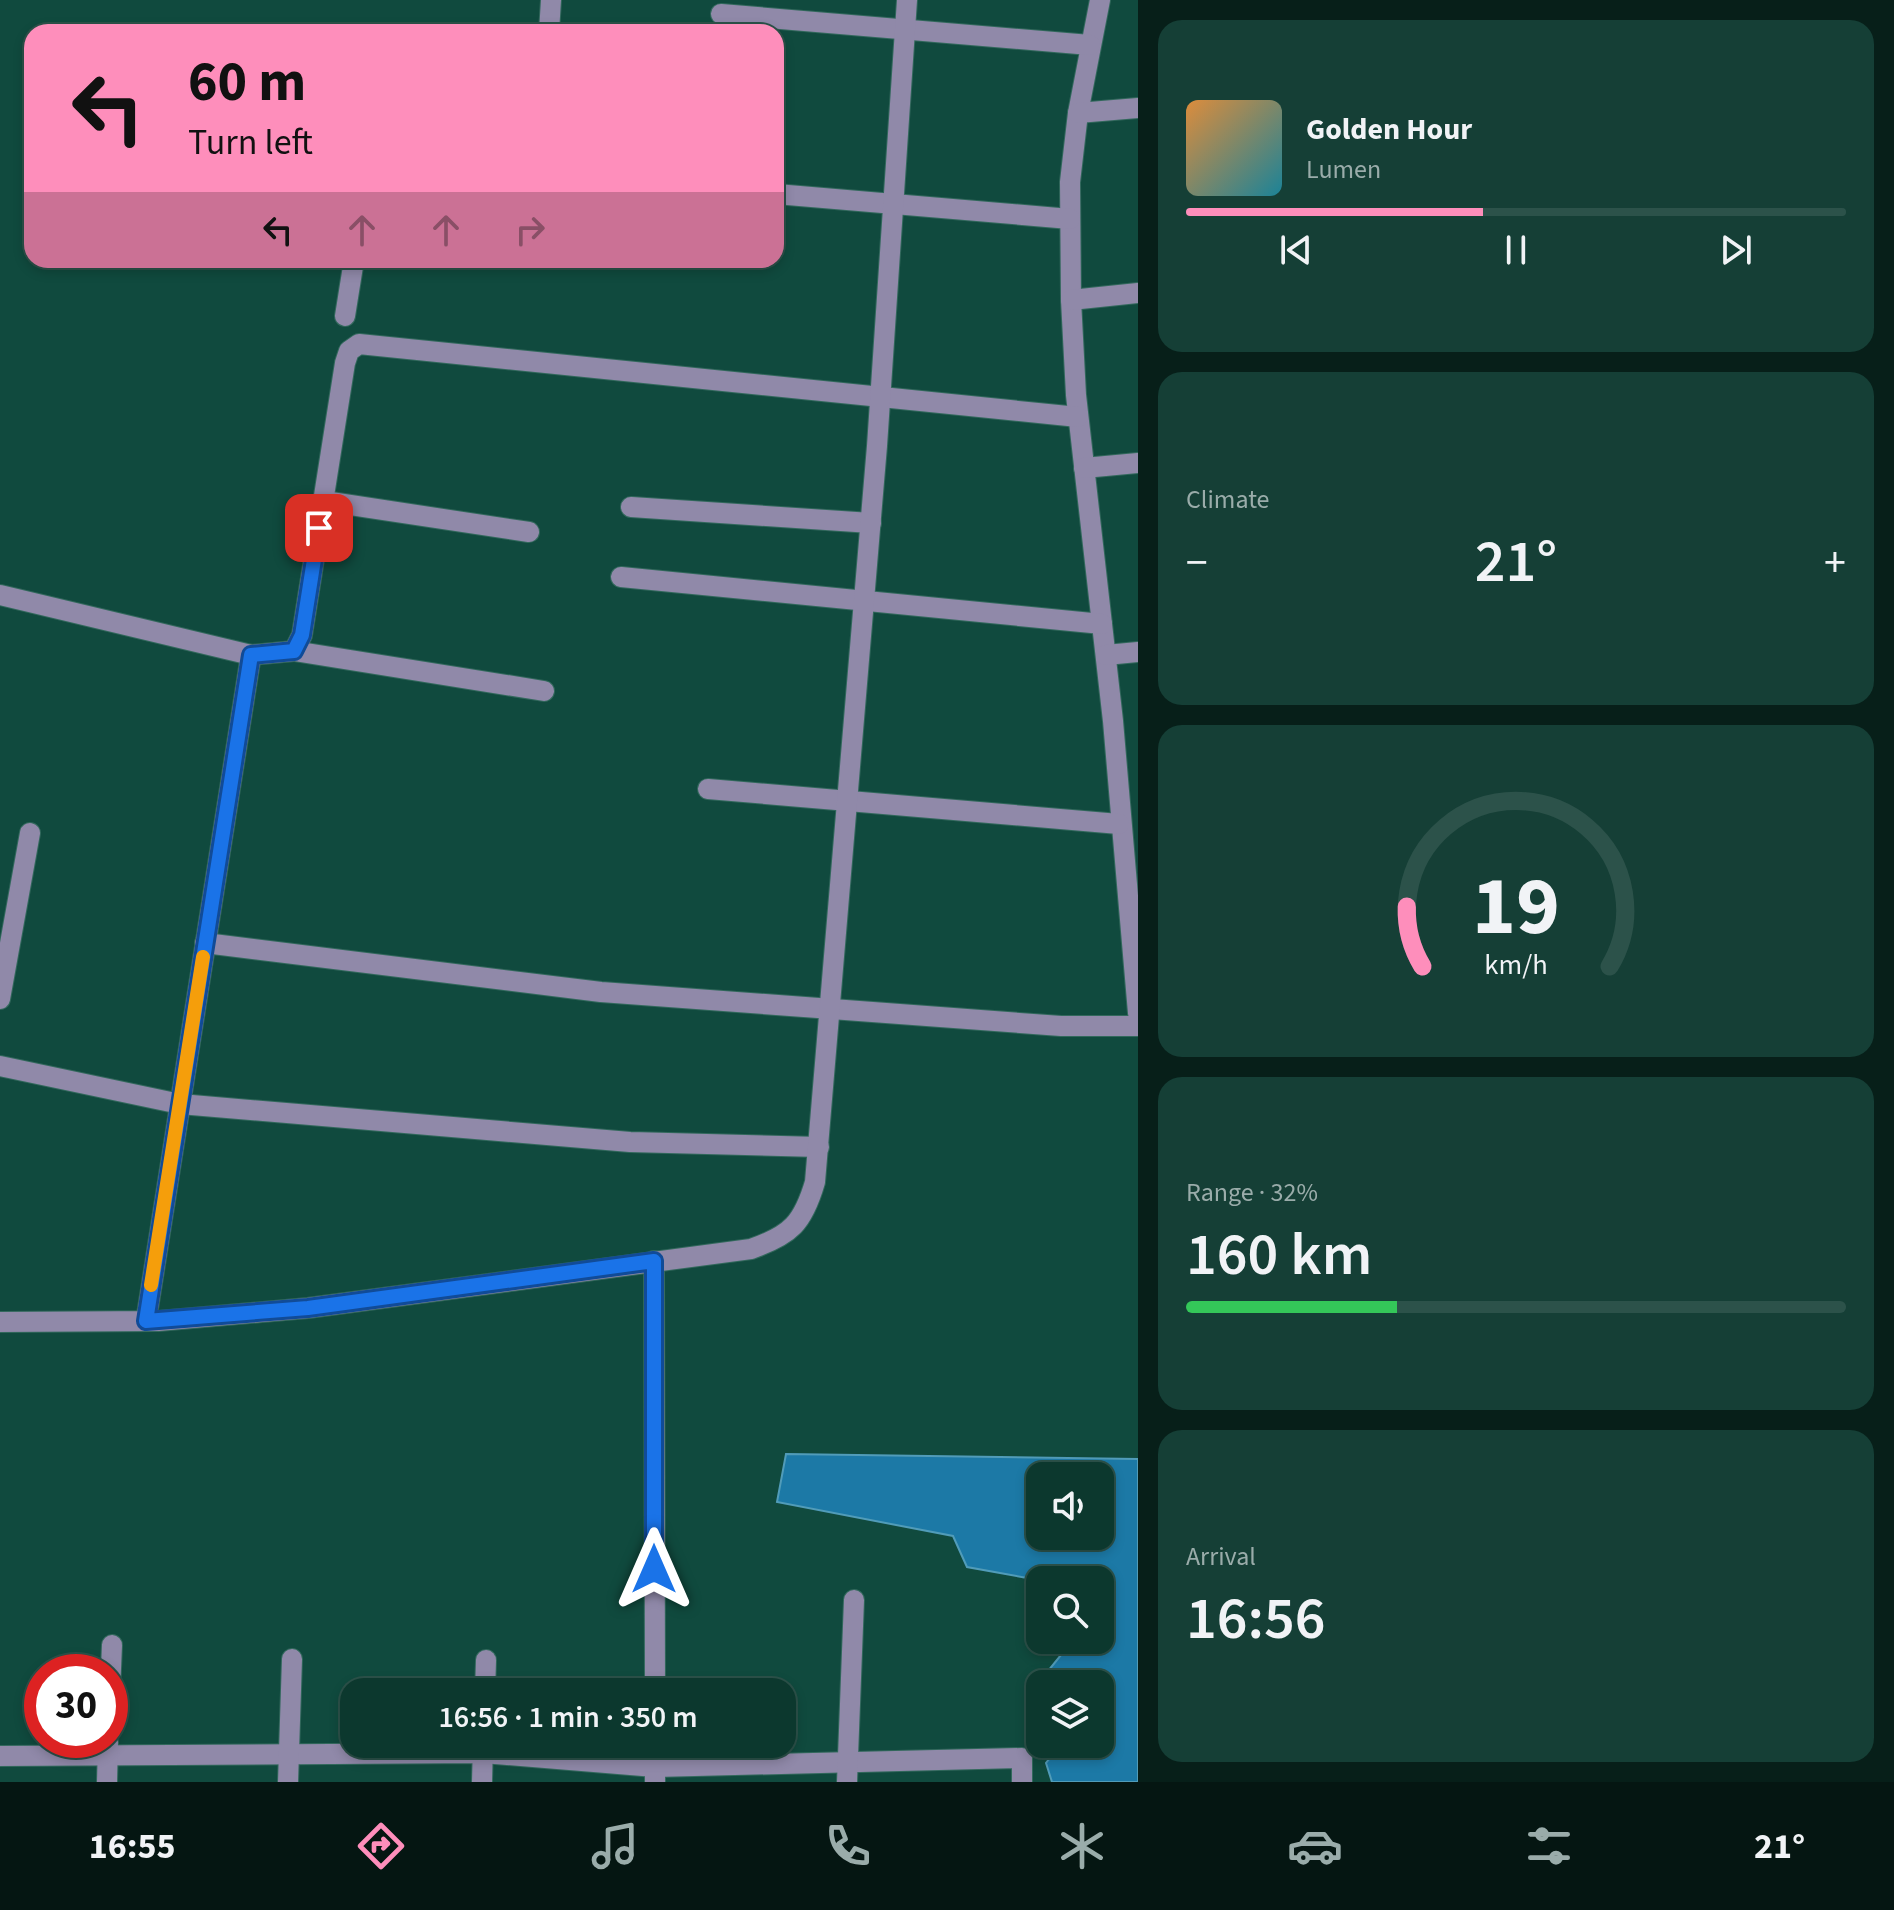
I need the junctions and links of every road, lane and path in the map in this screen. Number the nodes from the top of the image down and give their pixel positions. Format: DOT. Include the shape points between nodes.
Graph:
graph roads {
  1 [pos="551,0"];
  2 [pos="907,0"];
  3 [pos="1100,0"];
  4 [pos="721,14"];
  5 [pos="550,24"];
  6 [pos="905,32"];
  7 [pos="1090,45"];
  8 [pos="1138,108"];
  9 [pos="1078,113"];
  10 [pos="784,195"];
  11 [pos="893,203"];
  12 [pos="1070,219"];
  13 [pos="353,268"];
  14 [pos="1138,293"];
  15 [pos="1071,300"];
  16 [pos="345,316"];
  17 [pos="881,395"];
  18 [pos="1078,417"];
  19 [pos="1138,463"];
  20 [pos="1084,468"];
  21 [pos="324,501"];
  22 [pos="631,507"];
  23 [pos="871,523"];
  24 [pos="529,532"];
  25 [pos="621,577"];
  26 [pos="0,595"];
  27 [pos="864,602"];
  28 [pos="1102,624"];
  29 [pos="294,651"];
  30 [pos="1138,652"];
  31 [pos="251,655"];
  32 [pos="1106,655"];
  33 [pos="544,691"];
  34 [pos="708,789"];
  35 [pos="848,802"];
  36 [pos="30,833"];
  37 [pos="1126,833"];
  38 [pos="205,943"];
  39 [pos="0,999"];
  40 [pos="830,1007"];
  41 [pos="1138,1013"];
  42 [pos="1138,1026"];
  43 [pos="0,1066"];
  44 [pos="180,1104"];
  45 [pos="819,1147"];
  46 [pos="654,1261"];
  47 [pos="146,1321"];
  48 [pos="0,1322"];
  49 [pos="854,1600"];
  50 [pos="112,1645"];
  51 [pos="112,1654"];
  52 [pos="292,1659"];
  53 [pos="486,1660"];
  54 [pos="485,1678"];
  55 [pos="655,1678"];
  56 [pos="128,1748"];
  57 [pos="340,1752"];
  58 [pos="289,1753"];
  59 [pos="24,1754"];
  60 [pos="0,1756"];
  61 [pos="108,1758"];
  62 [pos="483,1758"];
  63 [pos="549,1758"];
  64 [pos="848,1761"];
  65 [pos="655,1774"];
  66 [pos="107,1782"];
  67 [pos="288,1782"];
  68 [pos="482,1782"];
  69 [pos="847,1782"];
  70 [pos="1022,1782"];
  1 -- 5 [label="street"];
  2 -- 6 [label="street"];
  3 -- 7 [label="street"];
  4 -- 6 [label="street"];
  6 -- 7 [label="street"];
  6 -- 11 [label="street"];
  7 -- 9 [label="street"];
  8 -- 9 [label="street"];
  9 -- 12 [label="street"];
  10 -- 11 [label="street"];
  11 -- 12 [label="street"];
  11 -- 17 [label="street"];
  12 -- 15 [label="street"];
  13 -- 16 [label="street"];
  14 -- 15 [label="street"];
  15 -- 18 [label="street"];
  17 -- 18 [label="street"];
  17 -- 21 [label="street" via="359,344 345,363"];
  17 -- 23 [label="street"];
  18 -- 20 [label="street"];
  19 -- 20 [label="street"];
  20 -- 28 [label="street"];
  21 -- 24 [label="street"];
  21 -- 29 [label="street" via="302,635"];
  22 -- 23 [label="street"];
  23 -- 27 [label="street"];
  25 -- 27 [label="street"];
  26 -- 31 [label="street"];
  27 -- 28 [label="street"];
  27 -- 35 [label="street"];
  28 -- 32 [label="street"];
  29 -- 31 [label="street"];
  29 -- 33 [label="street"];
  30 -- 32 [label="street"];
  31 -- 38 [label="street"];
  32 -- 37 [label="street"];
  34 -- 35 [label="street"];
  35 -- 37 [label="street"];
  35 -- 40 [label="street"];
  36 -- 39 [label="street"];
  37 -- 41 [label="street"];
  38 -- 40 [label="street" via="601,992"];
  38 -- 44 [label="street"];
  40 -- 42 [label="street" via="1061,1026"];
  40 -- 45 [label="street"];
  43 -- 44 [label="street"];
  44 -- 45 [label="street" via="630,1142"];
  44 -- 47 [label="street"];
  45 -- 46 [label="street" via="806,1213 780,1238 751,1249"];
  46 -- 47 [label="street" via="308,1308"];
  46 -- 55 [label="street"];
  47 -- 48 [label="street"];
  49 -- 64 [label="street"];
  50 -- 51 [label="street"];
  52 -- 58 [label="street"];
  53 -- 54 [label="street"];
  56 -- 58 [label="street"];
  57 -- 58 [label="street"];
  58 -- 67 [label="street"];
  59 -- 60 [label="street"];
  61 -- 66 [label="street"];
  62 -- 68 [label="street"];
  63 -- 65 [label="street"];
  64 -- 65 [label="street"];
  64 -- 69 [label="street"];
  64 -- 70 [label="street" via="1022,1758"];
}
